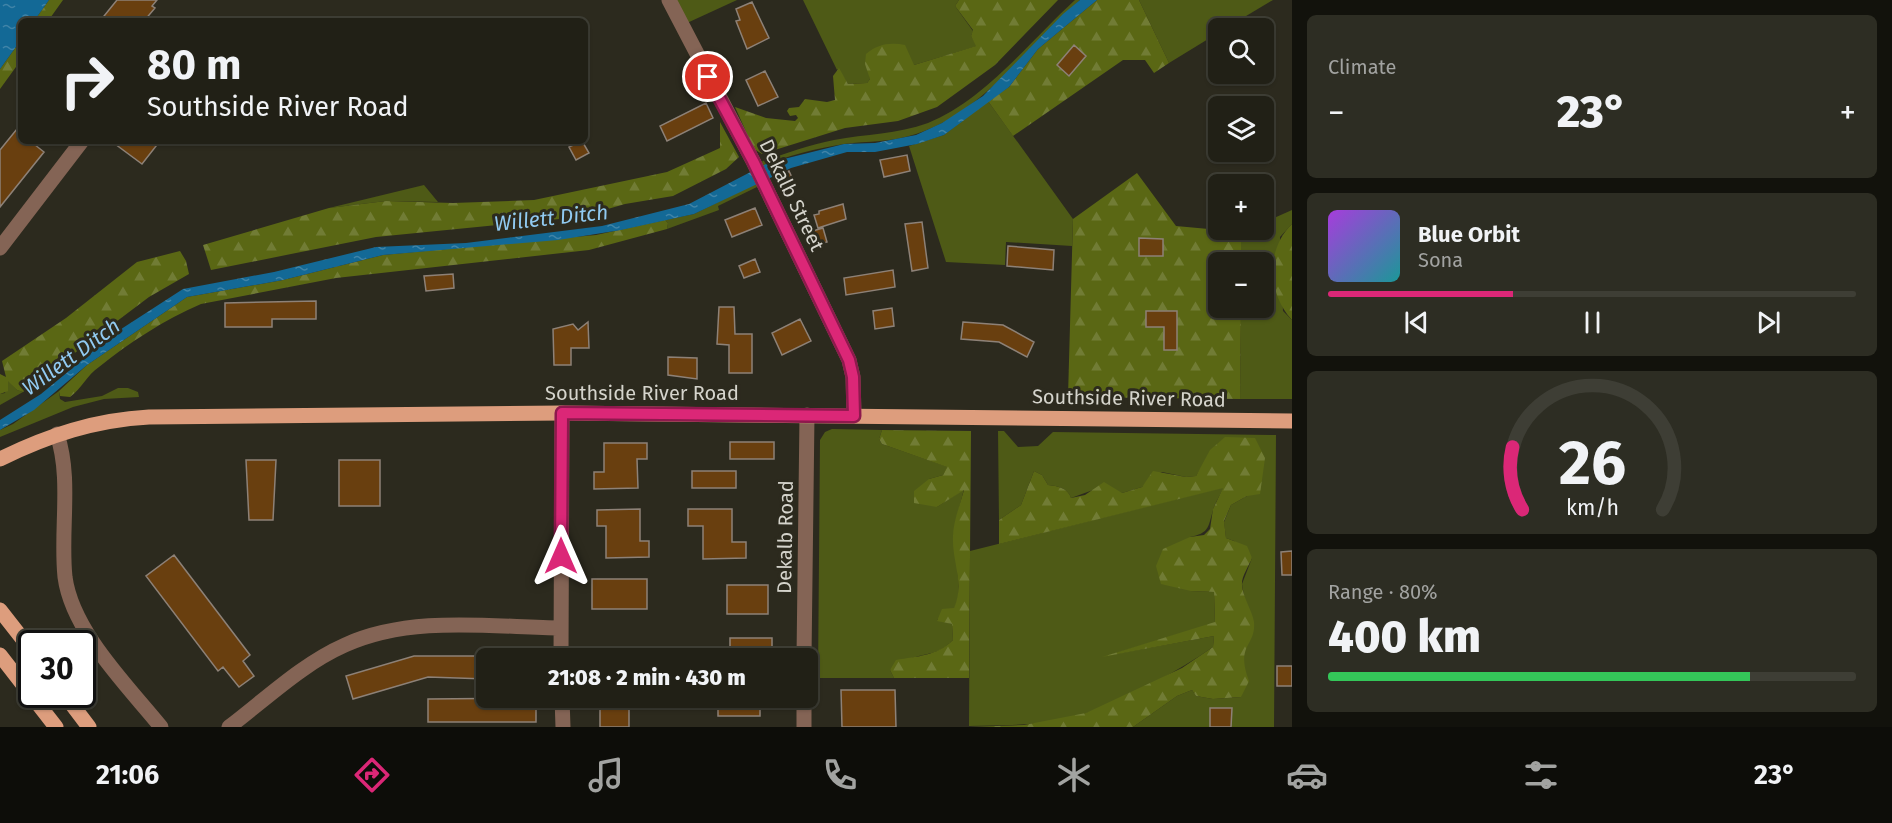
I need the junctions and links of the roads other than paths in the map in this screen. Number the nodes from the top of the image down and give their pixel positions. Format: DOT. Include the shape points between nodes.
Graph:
graph roads {
  1 [pos="669,0"];
  2 [pos="80,144"];
  3 [pos="0,248"];
  4 [pos="562,413"];
  5 [pos="807,415"];
  6 [pos="854,416"];
  7 [pos="1292,421"];
  8 [pos="57,434"];
  9 [pos="0,459"];
  10 [pos="0,610"];
  11 [pos="561,628"];
  12 [pos="18,633"];
  13 [pos="561,648"];
  14 [pos="804,648"];
  15 [pos="0,655"];
  16 [pos="75,708"];
  17 [pos="562,708"];
  18 [pos="804,708"];
  19 [pos="56,727"];
  20 [pos="89,727"];
  21 [pos="160,727"];
  22 [pos="229,727"];
  23 [pos="563,727"];
  24 [pos="804,727"];
  1 -- 6 [label="street, Dekalb Street" via="849,360"];
  2 -- 3 [label="street"];
  4 -- 5 [label="main road, Southside River Road"];
  4 -- 8 [label="main road, Southside River Road" via="149,417 90,424"];
  4 -- 11 [label="street"];
  5 -- 6 [label="main road, Southside River Road"];
  5 -- 14 [label="street, Dekalb Road"];
  6 -- 7 [label="main road, Southside River Road"];
  8 -- 9 [label="main road, Southside River Road"];
  8 -- 21 [label="street" via="63,454 65,568 71,601 84,628"];
  10 -- 12 [label="main road"];
  11 -- 13 [label="street"];
  11 -- 22 [label="street" via="425,626 364,638 314,663"];
  15 -- 19 [label="main road"];
  16 -- 20 [label="main road"];
  17 -- 23 [label="street"];
  18 -- 24 [label="street"];
}
